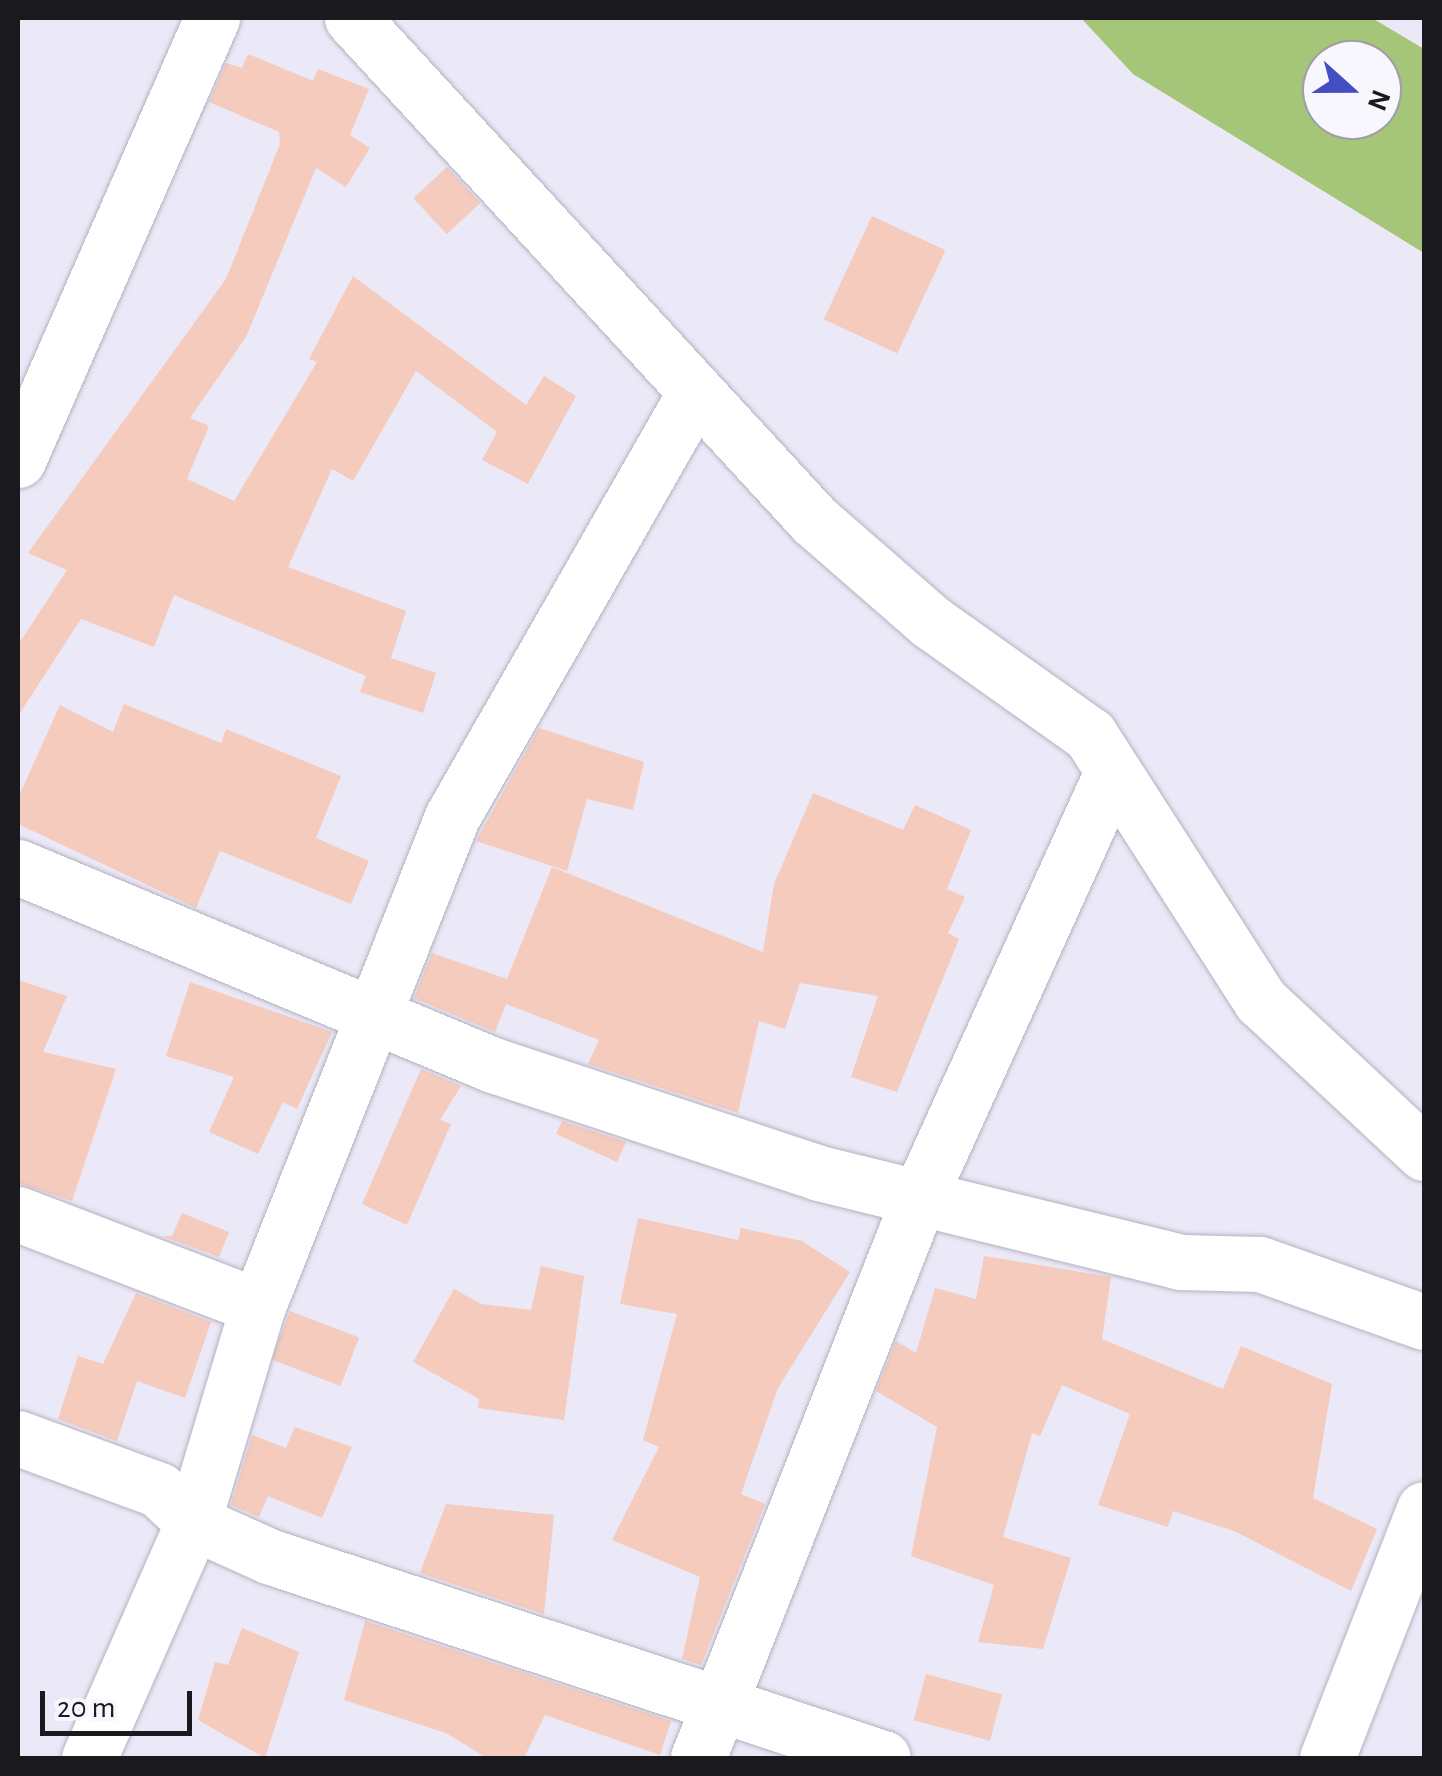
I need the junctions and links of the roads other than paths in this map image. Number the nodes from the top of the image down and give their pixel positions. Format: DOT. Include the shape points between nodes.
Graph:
graph roads {
  1 [pos="212,18"];
  2 [pos="354,19"];
  3 [pos="693,397"];
  4 [pos="18,460"];
  5 [pos="1112,771"];
  6 [pos="18,867"];
  7 [pos="381,1015"];
  8 [pos="1424,1153"];
  9 [pos="921,1192"];
  10 [pos="18,1214"];
  11 [pos="258,1306"];
  12 [pos="1424,1322"];
  13 [pos="18,1438"];
  14 [pos="1424,1509"];
  15 [pos="193,1522"];
  16 [pos="707,1733"];
  17 [pos="90,1758"];
  18 [pos="883,1758"];
  19 [pos="1326,1758"];
  1 -- 4 [label="street"];
  2 -- 3 [label="street"];
  3 -- 5 [label="street" via="931,622 1090,734"];
  3 -- 7 [label="street" via="452,817"];
  5 -- 8 [label="street" via="1261,1002"];
  5 -- 9 [label="street"];
  6 -- 7 [label="street"];
  7 -- 9 [label="street" via="493,1064 819,1173"];
  7 -- 11 [label="street"];
  9 -- 12 [label="street" via="1068,1239 1180,1262 1260,1264"];
  9 -- 16 [label="street"];
  10 -- 11 [label="street"];
  11 -- 15 [label="street"];
  13 -- 15 [label="street" via="159,1490"];
  14 -- 19 [label="street"];
  15 -- 16 [label="street"];
  15 -- 17 [label="street"];
  16 -- 18 [label="street" via="750,1708"];
}
